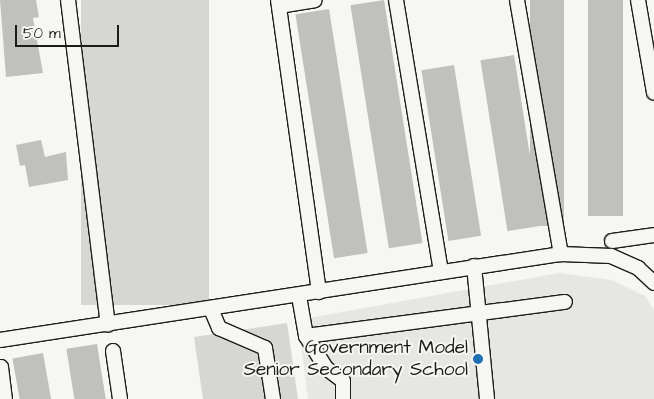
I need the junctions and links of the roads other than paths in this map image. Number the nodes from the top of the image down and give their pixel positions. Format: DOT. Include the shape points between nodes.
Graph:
graph roads {
  1 [pos="68,0"];
  2 [pos="315,0"];
  3 [pos="396,0"];
  4 [pos="517,0"];
  5 [pos="638,0"];
  6 [pos="278,3"];
  7 [pos="654,92"];
  8 [pos="654,235"];
  9 [pos="612,241"];
  10 [pos="561,254"];
  11 [pos="474,266"];
  12 [pos="442,271"];
  13 [pos="654,283"];
  14 [pos="320,292"];
  15 [pos="299,296"];
  16 [pos="564,302"];
  17 [pos="211,309"];
  18 [pos="480,313"];
  19 [pos="108,325"];
  20 [pos="306,336"];
  21 [pos="0,340"];
  22 [pos="113,351"];
  23 [pos="1,368"];
  24 [pos="6,399"];
  25 [pos="120,399"];
  26 [pos="273,399"];
  27 [pos="343,399"];
  28 [pos="487,399"];
  1 -- 19 [label="street"];
  2 -- 6 [label="street"];
  3 -- 12 [label="street"];
  4 -- 10 [label="street"];
  5 -- 7 [label="street"];
  6 -- 14 [label="street"];
  8 -- 9 [label="street"];
  10 -- 11 [label="street"];
  10 -- 13 [label="street" via="611,256 638,268"];
  11 -- 12 [label="street"];
  11 -- 18 [label="street"];
  12 -- 14 [label="street"];
  14 -- 15 [label="street"];
  15 -- 17 [label="street"];
  15 -- 20 [label="street"];
  16 -- 18 [label="street"];
  17 -- 19 [label="street"];
  17 -- 26 [label="street" via="219,328 265,348"];
  18 -- 20 [label="street"];
  18 -- 28 [label="street"];
  19 -- 21 [label="street"];
  20 -- 27 [label="street" via="326,368 342,381"];
  22 -- 25 [label="street"];
  23 -- 24 [label="street"];
}
